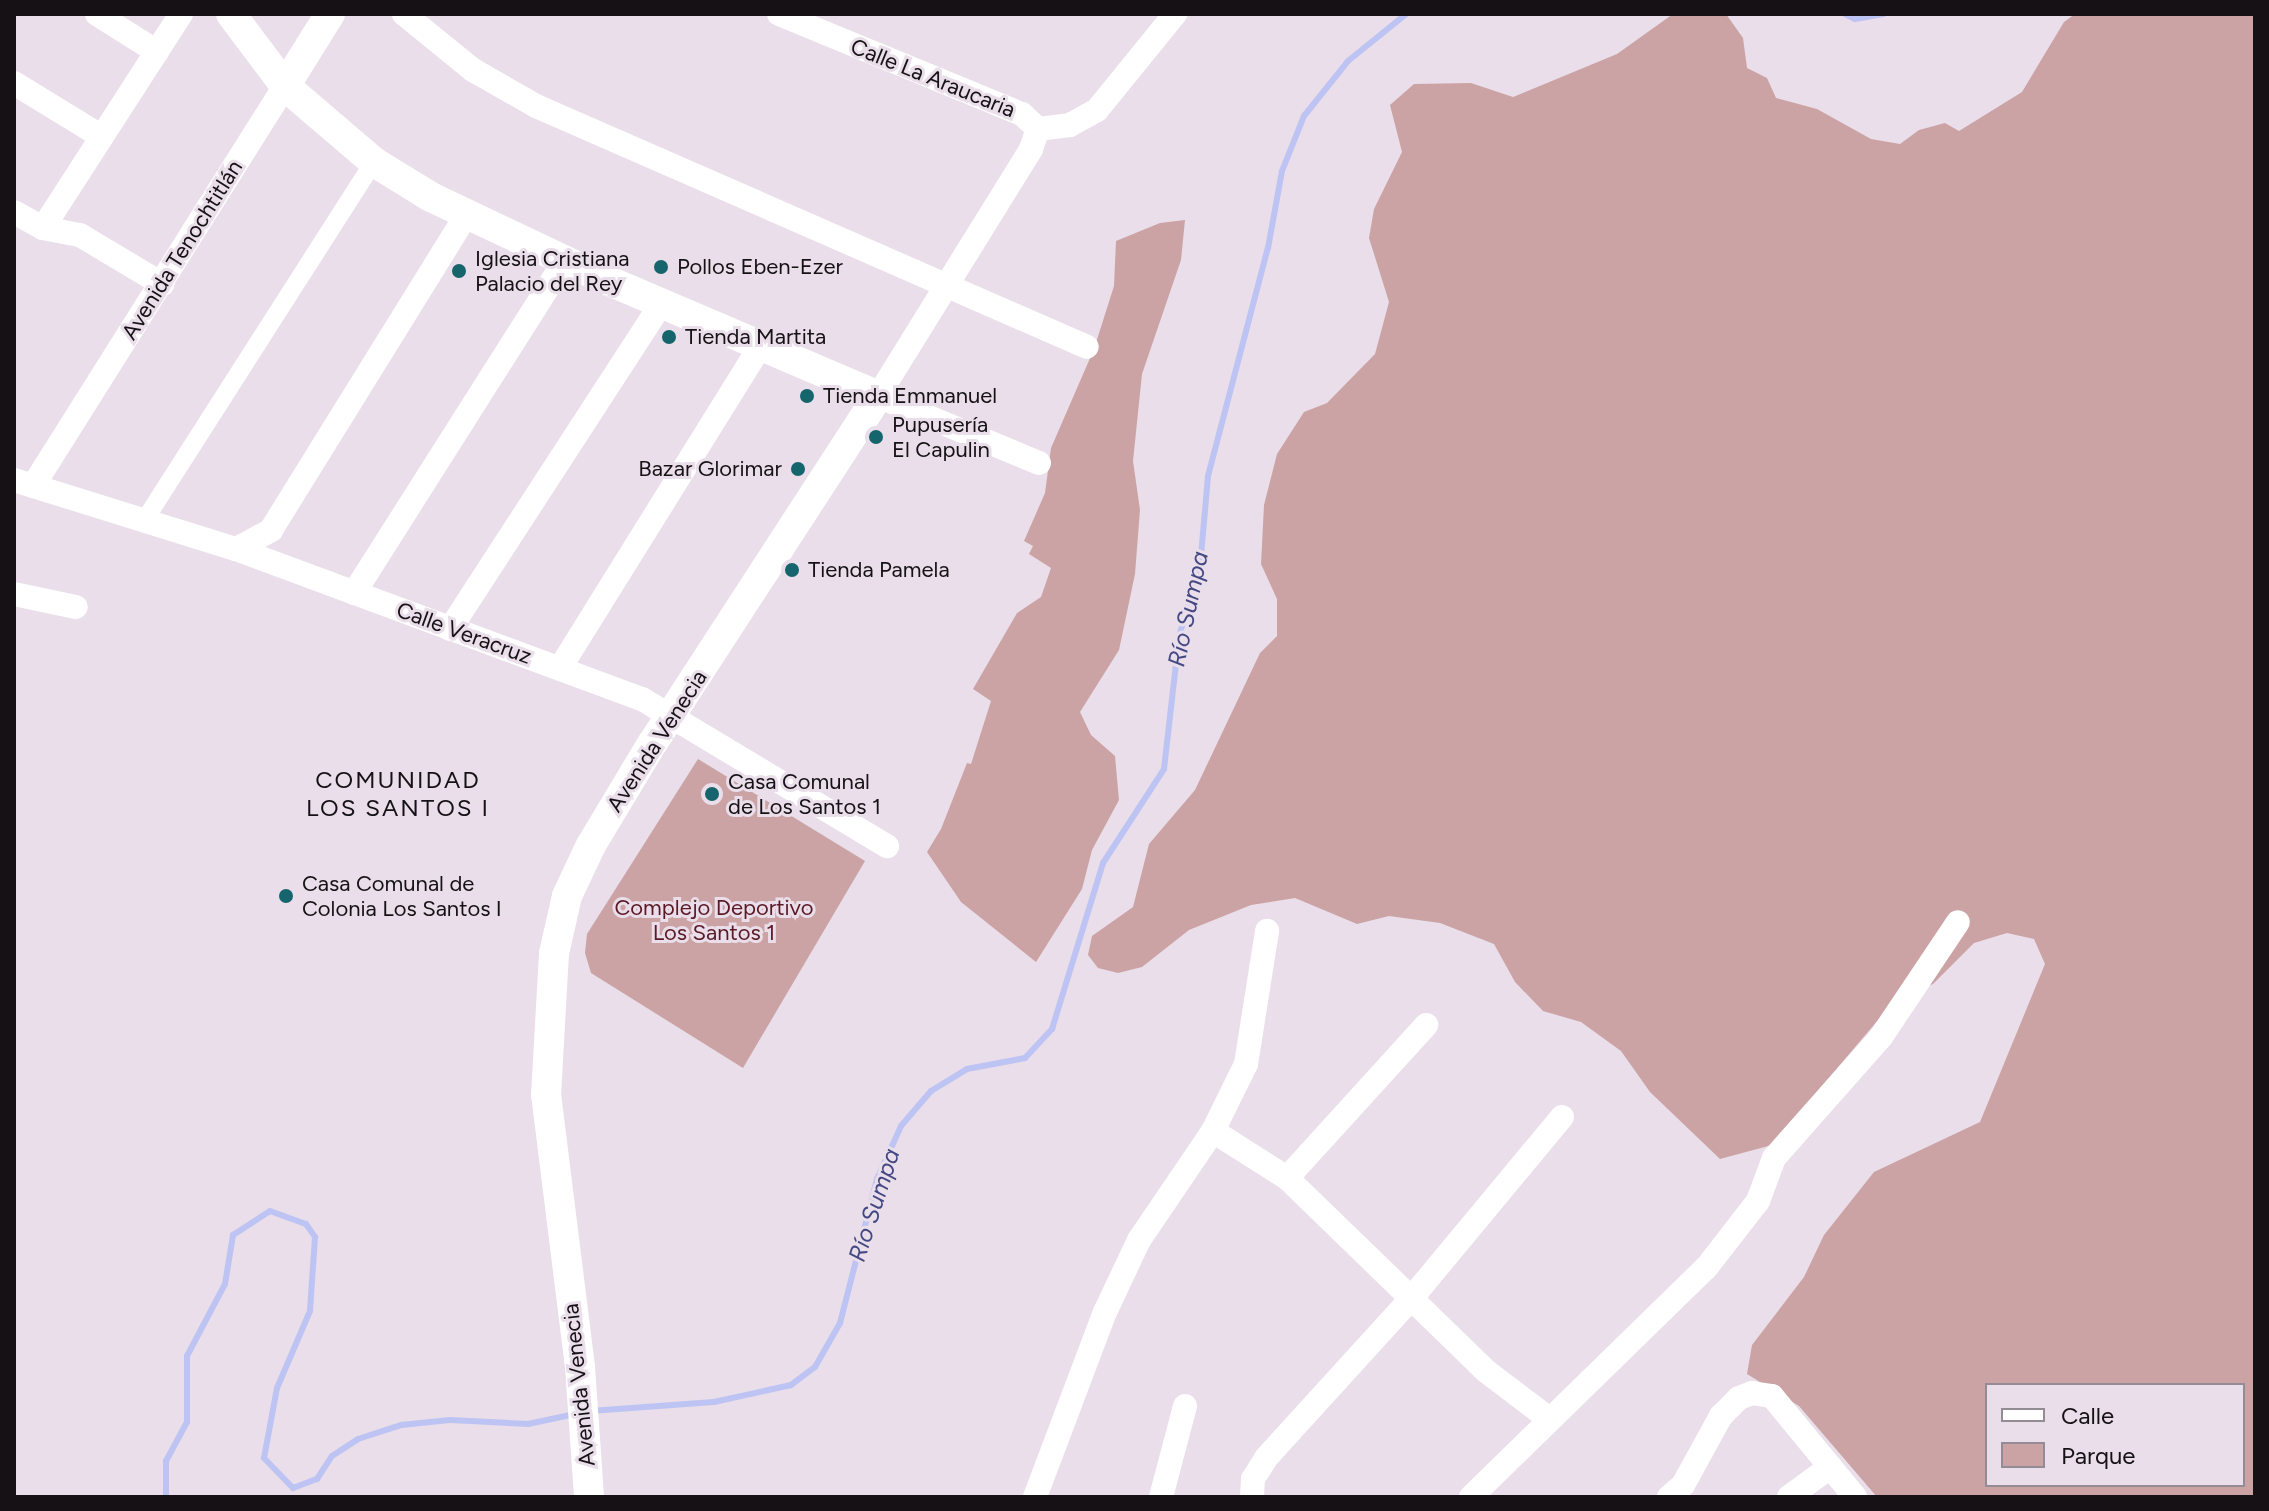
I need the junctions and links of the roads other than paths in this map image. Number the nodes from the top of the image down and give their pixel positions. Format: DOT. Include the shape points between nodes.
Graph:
graph roads {
  1 [pos="97,14"];
  2 [pos="181,14"];
  3 [pos="231,14"];
  4 [pos="330,14"];
  5 [pos="404,14"];
  6 [pos="779,14"];
  7 [pos="1175,14"];
  8 [pos="157,52"];
  9 [pos="14,83"];
  10 [pos="285,86"];
  11 [pos="1038,129"];
  12 [pos="102,137"];
  13 [pos="374,162"];
  14 [pos="14,212"];
  15 [pos="466,216"];
  16 [pos="43,228"];
  17 [pos="565,260"];
  18 [pos="162,284"];
  19 [pos="946,285"];
  20 [pos="662,302"];
  21 [pos="762,343"];
  22 [pos="1087,347"];
  23 [pos="878,396"];
  24 [pos="1039,463"];
  25 [pos="23,483"];
  26 [pos="146,518"];
  27 [pos="236,549"];
  28 [pos="354,593"];
  29 [pos="14,594"];
  30 [pos="76,607"];
  31 [pos="450,629"];
  32 [pos="560,668"];
  33 [pos="672,717"];
  34 [pos="887,846"];
  35 [pos="1958,922"];
  36 [pos="1267,931"];
  37 [pos="1426,1025"];
  38 [pos="1562,1117"];
  39 [pos="1213,1131"];
  40 [pos="1287,1178"];
  41 [pos="1410,1300"];
  42 [pos="1185,1406"];
  43 [pos="1548,1418"];
  44 [pos="1830,1467"];
  45 [pos="589,1497"];
  46 [pos="1035,1497"];
  47 [pos="1161,1497"];
  48 [pos="1252,1497"];
  49 [pos="1471,1497"];
  50 [pos="1669,1497"];
  51 [pos="1789,1497"];
  52 [pos="1855,1497"];
  1 -- 8 [label="street"];
  2 -- 8 [label="street"];
  3 -- 10 [label="street"];
  4 -- 10 [label="street, Avenida Tenochtitlán"];
  5 -- 19 [label="street" via="473,70 536,106"];
  6 -- 11 [label="street, Calle La Araucaria" via="1022,114"];
  7 -- 11 [label="street" via="1097,110 1070,125"];
  8 -- 12 [label="street"];
  9 -- 12 [label="street"];
  10 -- 13 [label="street"];
  10 -- 18 [label="street, Avenida Tenochtitlán"];
  11 -- 19 [label="street, Avenida Venecia" via="1031,149"];
  12 -- 16 [label="street"];
  13 -- 15 [label="street"];
  13 -- 26 [label="street"];
  14 -- 16 [label="street"];
  15 -- 17 [label="street"];
  15 -- 27 [label="street" via="271,530"];
  16 -- 18 [label="street" via="80,235"];
  17 -- 20 [label="street"];
  17 -- 28 [label="street"];
  18 -- 25 [label="street, Avenida Tenochtitlán"];
  19 -- 22 [label="street"];
  19 -- 23 [label="street, Avenida Venecia"];
  20 -- 21 [label="street"];
  20 -- 31 [label="street"];
  21 -- 23 [label="street"];
  21 -- 32 [label="street"];
  23 -- 24 [label="street"];
  23 -- 33 [label="street, Avenida Venecia"];
  25 -- 26 [label="street, Calle Veracruz"];
  26 -- 27 [label="street, Calle Veracruz"];
  27 -- 28 [label="street, Calle Veracruz"];
  28 -- 31 [label="street, Calle Veracruz"];
  29 -- 30 [label="street"];
  31 -- 32 [label="street, Calle Veracruz"];
  32 -- 33 [label="street, Calle Veracruz" via="642,699"];
  33 -- 34 [label="street, Calle Veracruz"];
  33 -- 45 [label="street, Avenida Venecia" via="591,845 567,896 554,953 546,1094 580,1367"];
  35 -- 43 [label="street" via="1881,1037 1774,1158 1758,1201 1706,1268"];
  36 -- 39 [label="street" via="1246,1064"];
  37 -- 40 [label="street"];
  38 -- 41 [label="street"];
  39 -- 40 [label="street"];
  39 -- 46 [label="street" via="1179,1174 1132,1255"];
  40 -- 41 [label="street"];
  41 -- 43 [label="street" via="1486,1371"];
  41 -- 48 [label="street" via="1266,1458 1253,1479"];
  42 -- 47 [label="street"];
  43 -- 49 [label="street"];
  44 -- 50 [label="street" via="1772,1396 1752,1393 1721,1416 1683,1485"];
  44 -- 51 [label="street"];
  44 -- 52 [label="street"];
}
